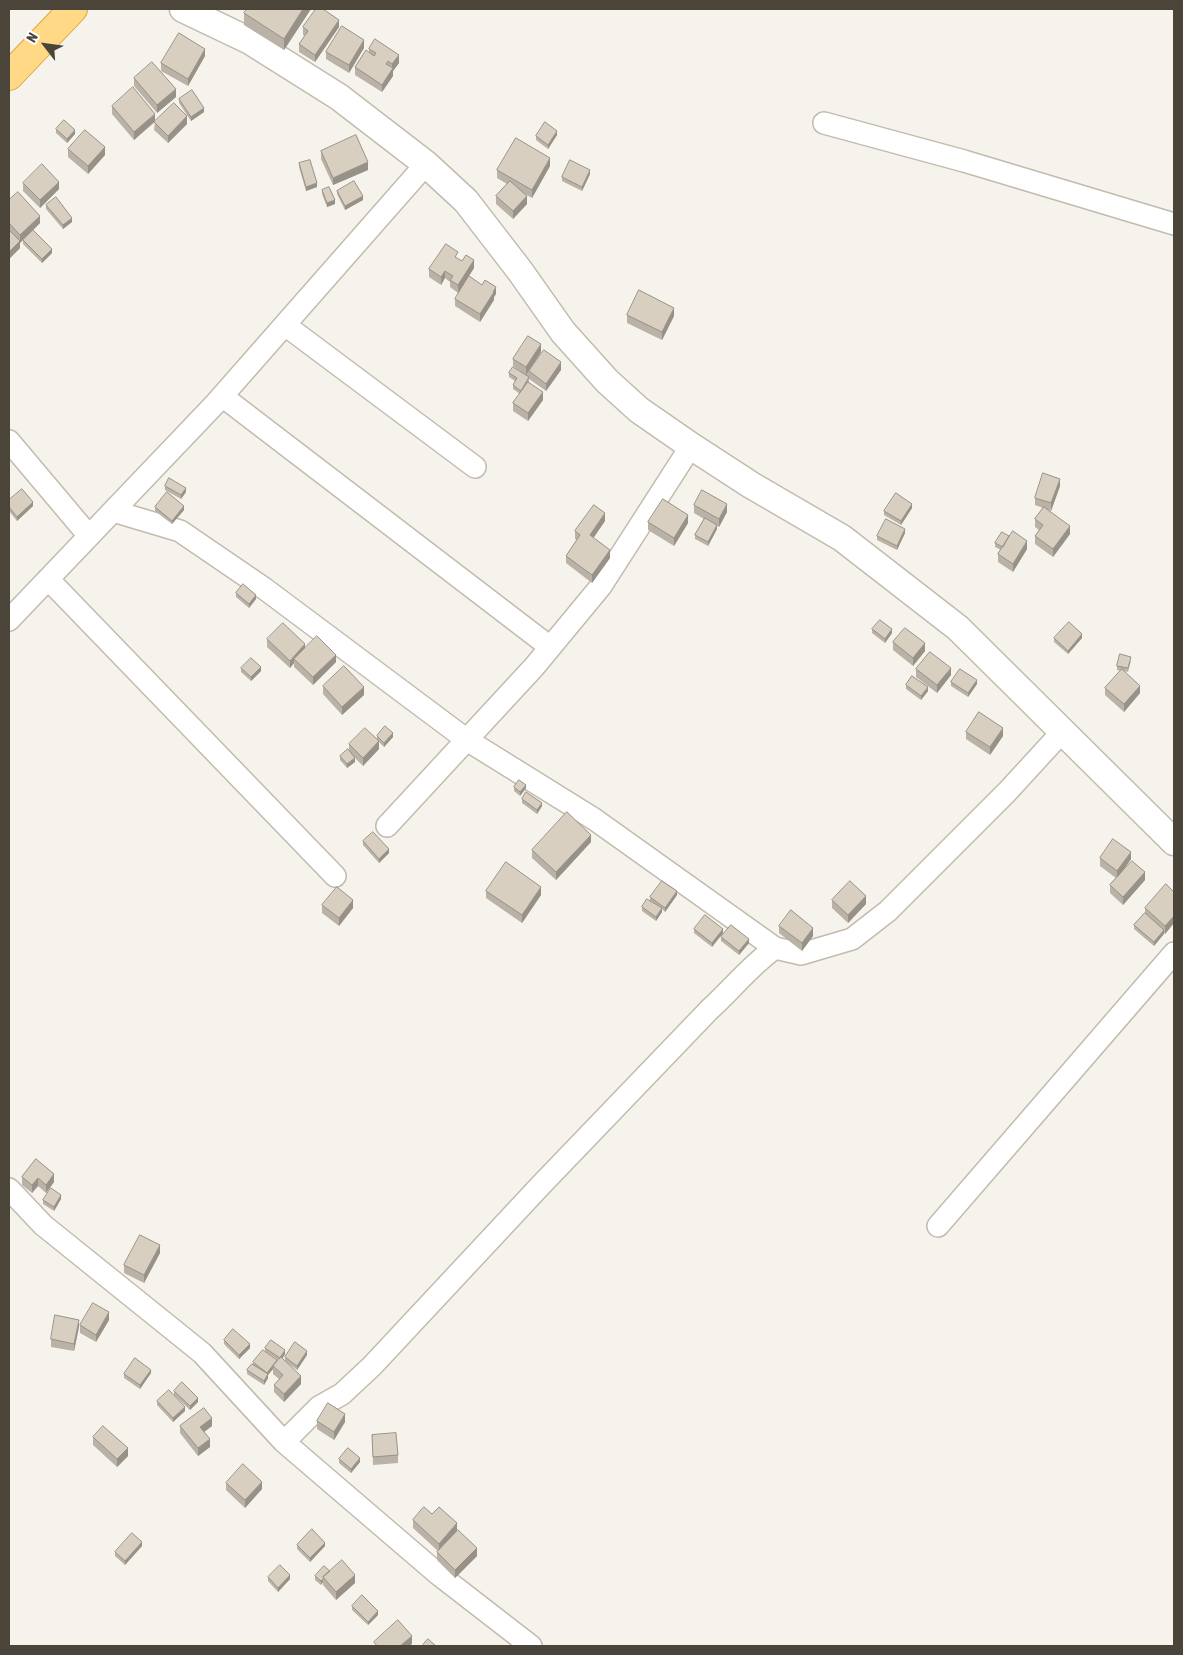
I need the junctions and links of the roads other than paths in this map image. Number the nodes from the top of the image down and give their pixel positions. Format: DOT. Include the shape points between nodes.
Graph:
graph roads {
  1 [pos="73,9"];
  2 [pos="183,9"];
  3 [pos="9,76"];
  4 [pos="824,123"];
  5 [pos="426,164"];
  6 [pos="1174,224"];
  7 [pos="284,325"];
  8 [pos="222,396"];
  9 [pos="9,441"];
  10 [pos="691,446"];
  11 [pos="474,467"];
  12 [pos="113,511"];
  13 [pos="89,536"];
  14 [pos="48,579"];
  15 [pos="9,620"];
  16 [pos="550,647"];
  17 [pos="1062,732"];
  18 [pos="467,740"];
  19 [pos="387,826"];
  20 [pos="1174,842"];
  21 [pos="335,876"];
  22 [pos="775,948"];
  23 [pos="1174,953"];
  24 [pos="9,1189"];
  25 [pos="938,1226"];
  26 [pos="284,1442"];
  27 [pos="531,1646"];
  1 -- 3 [label="highway"];
  2 -- 5 [label="street" via="250,41 339,97"];
  4 -- 6 [label="street"];
  5 -- 7 [label="street"];
  5 -- 10 [label="street" via="466,201 563,332 608,381 640,410"];
  7 -- 8 [label="street"];
  7 -- 11 [label="street"];
  8 -- 12 [label="street"];
  8 -- 16 [label="street"];
  9 -- 13 [label="street"];
  10 -- 16 [label="street" via="601,586"];
  10 -- 17 [label="street" via="842,538 958,628"];
  12 -- 13 [label="street"];
  12 -- 18 [label="street" via="180,531 265,589"];
  13 -- 14 [label="street"];
  14 -- 15 [label="street"];
  14 -- 21 [label="street"];
  16 -- 18 [label="street"];
  17 -- 20 [label="street"];
  17 -- 22 [label="street" via="888,911 852,939 801,954"];
  18 -- 19 [label="street"];
  18 -- 22 [label="street" via="594,819"];
  22 -- 26 [label="street" via="758,960 710,1009 372,1366 342,1394 319,1407"];
  23 -- 25 [label="street"];
  24 -- 26 [label="street" via="43,1225 202,1353"];
  26 -- 27 [label="street" via="438,1574"];
}
